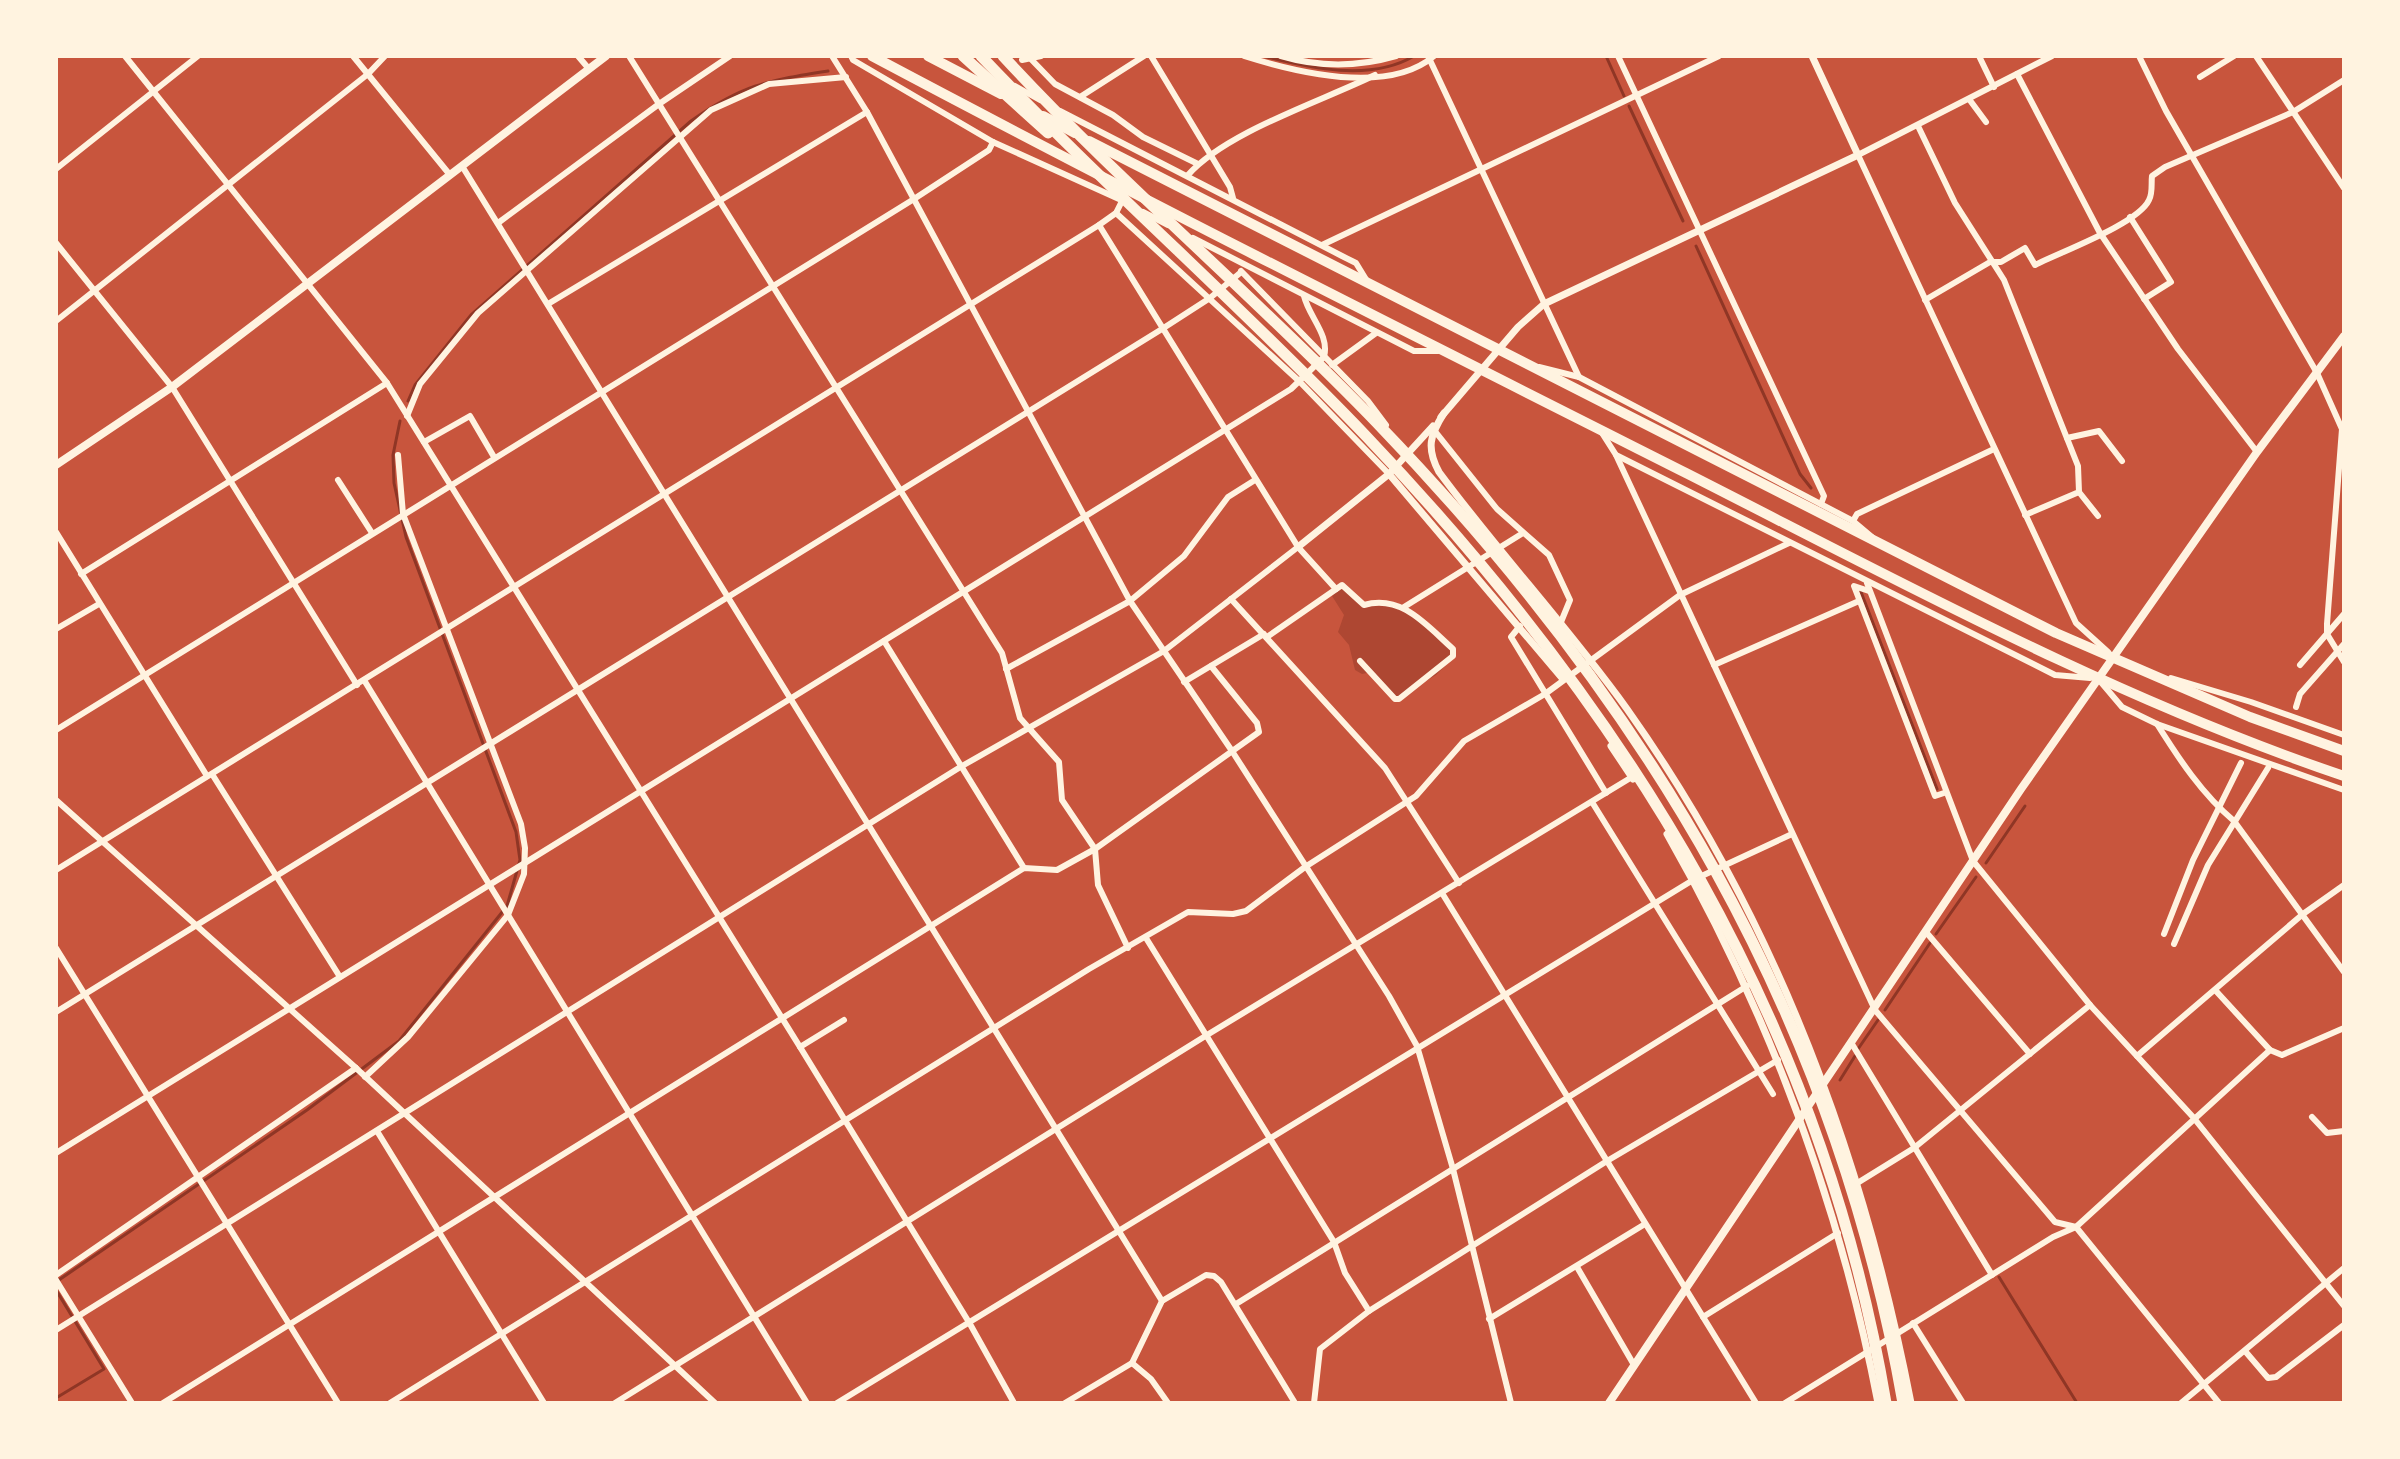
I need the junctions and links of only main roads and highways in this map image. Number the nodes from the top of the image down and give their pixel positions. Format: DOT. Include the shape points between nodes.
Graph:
graph roads {
  1 [pos="606,56"];
  2 [pos="872,56"];
  3 [pos="928,56"];
  4 [pos="961,56"];
  5 [pos="981,56"];
  6 [pos="1003,56"];
  7 [pos="1160,231"];
  8 [pos="2344,336"];
  9 [pos="56,465"];
  10 [pos="2113,657"];
  11 [pos="2098,679"];
  12 [pos="2344,751"];
  13 [pos="2344,776"];
  14 [pos="1609,1403"];
  15 [pos="1886,1403"];
  16 [pos="1903,1403"];
  1 -- 9 [label="main road" via="172,387"];
  2 -- 11 [label="highway" via="1442,351"];
  3 -- 10 [label="highway" via="1497,352"];
  4 -- 7 [label="highway"];
  5 -- 7 [label="highway"];
  6 -- 16 [label="highway" via="1300,345 1445,495 1545,613 1638,741 1730,894 1801,1046 1858,1207"];
  7 -- 15 [label="highway" via="1365,436 1486,569 1576,681 1672,826 1752,976 1816,1136 1845,1227"];
  8 -- 10 [label="main road"];
  10 -- 11 [label="main road"];
  10 -- 12 [label="highway"];
  11 -- 13 [label="highway"];
  11 -- 14 [label="main road"];
}
